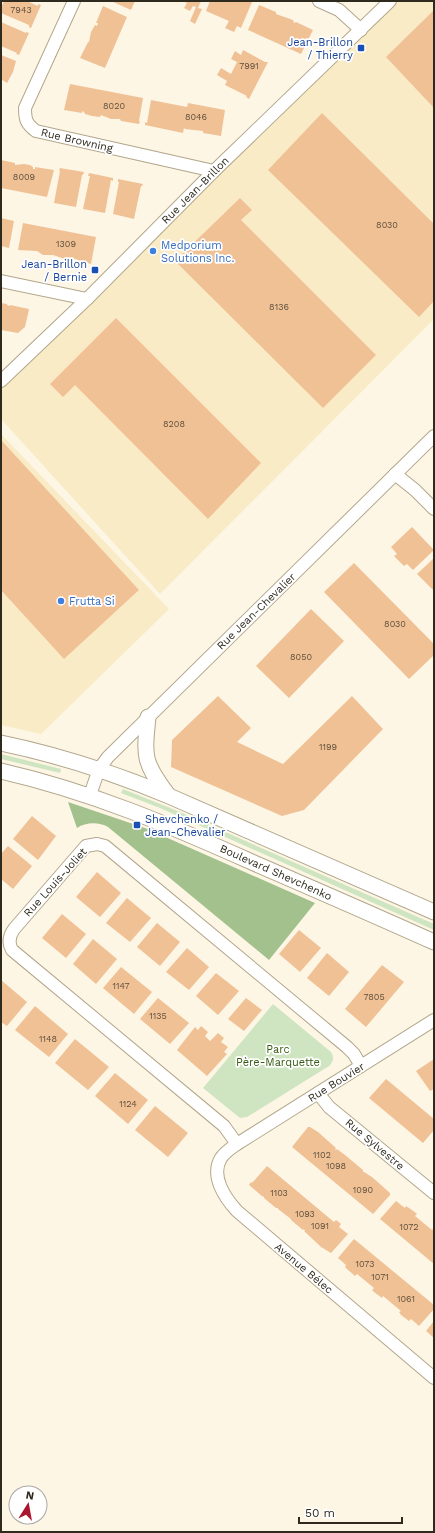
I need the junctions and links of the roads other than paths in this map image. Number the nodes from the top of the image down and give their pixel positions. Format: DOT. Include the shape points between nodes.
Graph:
graph roads {
  1 [pos="74,1"];
  2 [pos="319,1"];
  3 [pos="390,1"];
  4 [pos="361,30"];
  5 [pos="214,171"];
  6 [pos="1,281"];
  7 [pos="87,299"];
  8 [pos="1,381"];
  9 [pos="434,436"];
  10 [pos="394,474"];
  11 [pos="434,509"];
  12 [pos="148,716"];
  13 [pos="1,743"];
  14 [pos="99,769"];
  15 [pos="1,771"];
  16 [pos="90,795"];
  17 [pos="169,796"];
  18 [pos="434,912"];
  19 [pos="434,942"];
  20 [pos="434,1020"];
  21 [pos="361,1066"];
  22 [pos="318,1093"];
  23 [pos="237,1144"];
  24 [pos="434,1193"];
  25 [pos="434,1378"];
  1 -- 5 [label="street, Rue Browning" via="25,108 25,118 29,126 36,130"];
  2 -- 4 [label="street" via="339,10"];
  3 -- 4 [label="street, Rue Jean-Brillon"];
  4 -- 5 [label="street, Rue Jean-Brillon"];
  5 -- 7 [label="street, Rue Jean-Brillon"];
  6 -- 7 [label="street"];
  7 -- 8 [label="street, Rue Jean-Brillon"];
  9 -- 10 [label="street, Rue Jean-Chevalier"];
  10 -- 11 [label="street"];
  10 -- 12 [label="street, Rue Jean-Chevalier"];
  12 -- 14 [label="street, Rue Jean-Chevalier"];
  12 -- 17 [label="street" via="145,747 147,760 153,775"];
  13 -- 14 [label="street"];
  14 -- 16 [label="street, Rue Jean-Chevalier"];
  14 -- 17 [label="street"];
  15 -- 16 [label="street, Boulevard Shevchenko"];
  16 -- 19 [label="street, Boulevard Shevchenko" via="180,830"];
  17 -- 18 [label="street"];
  20 -- 21 [label="street, Rue Bouvier"];
  21 -- 22 [label="street, Rue Bouvier"];
  21 -- 23 [label="street, Rue Louis-Joliet" via="347,1047 105,846 86,846 14,929 9,939 11,948 224,1126"];
  22 -- 23 [label="street, Rue Bouvier"];
  22 -- 24 [label="street, Rue Sylvestre" via="329,1107"];
  23 -- 25 [label="street, Avenue Bélec" via="224,1154 217,1168 221,1190 232,1205"];
}
